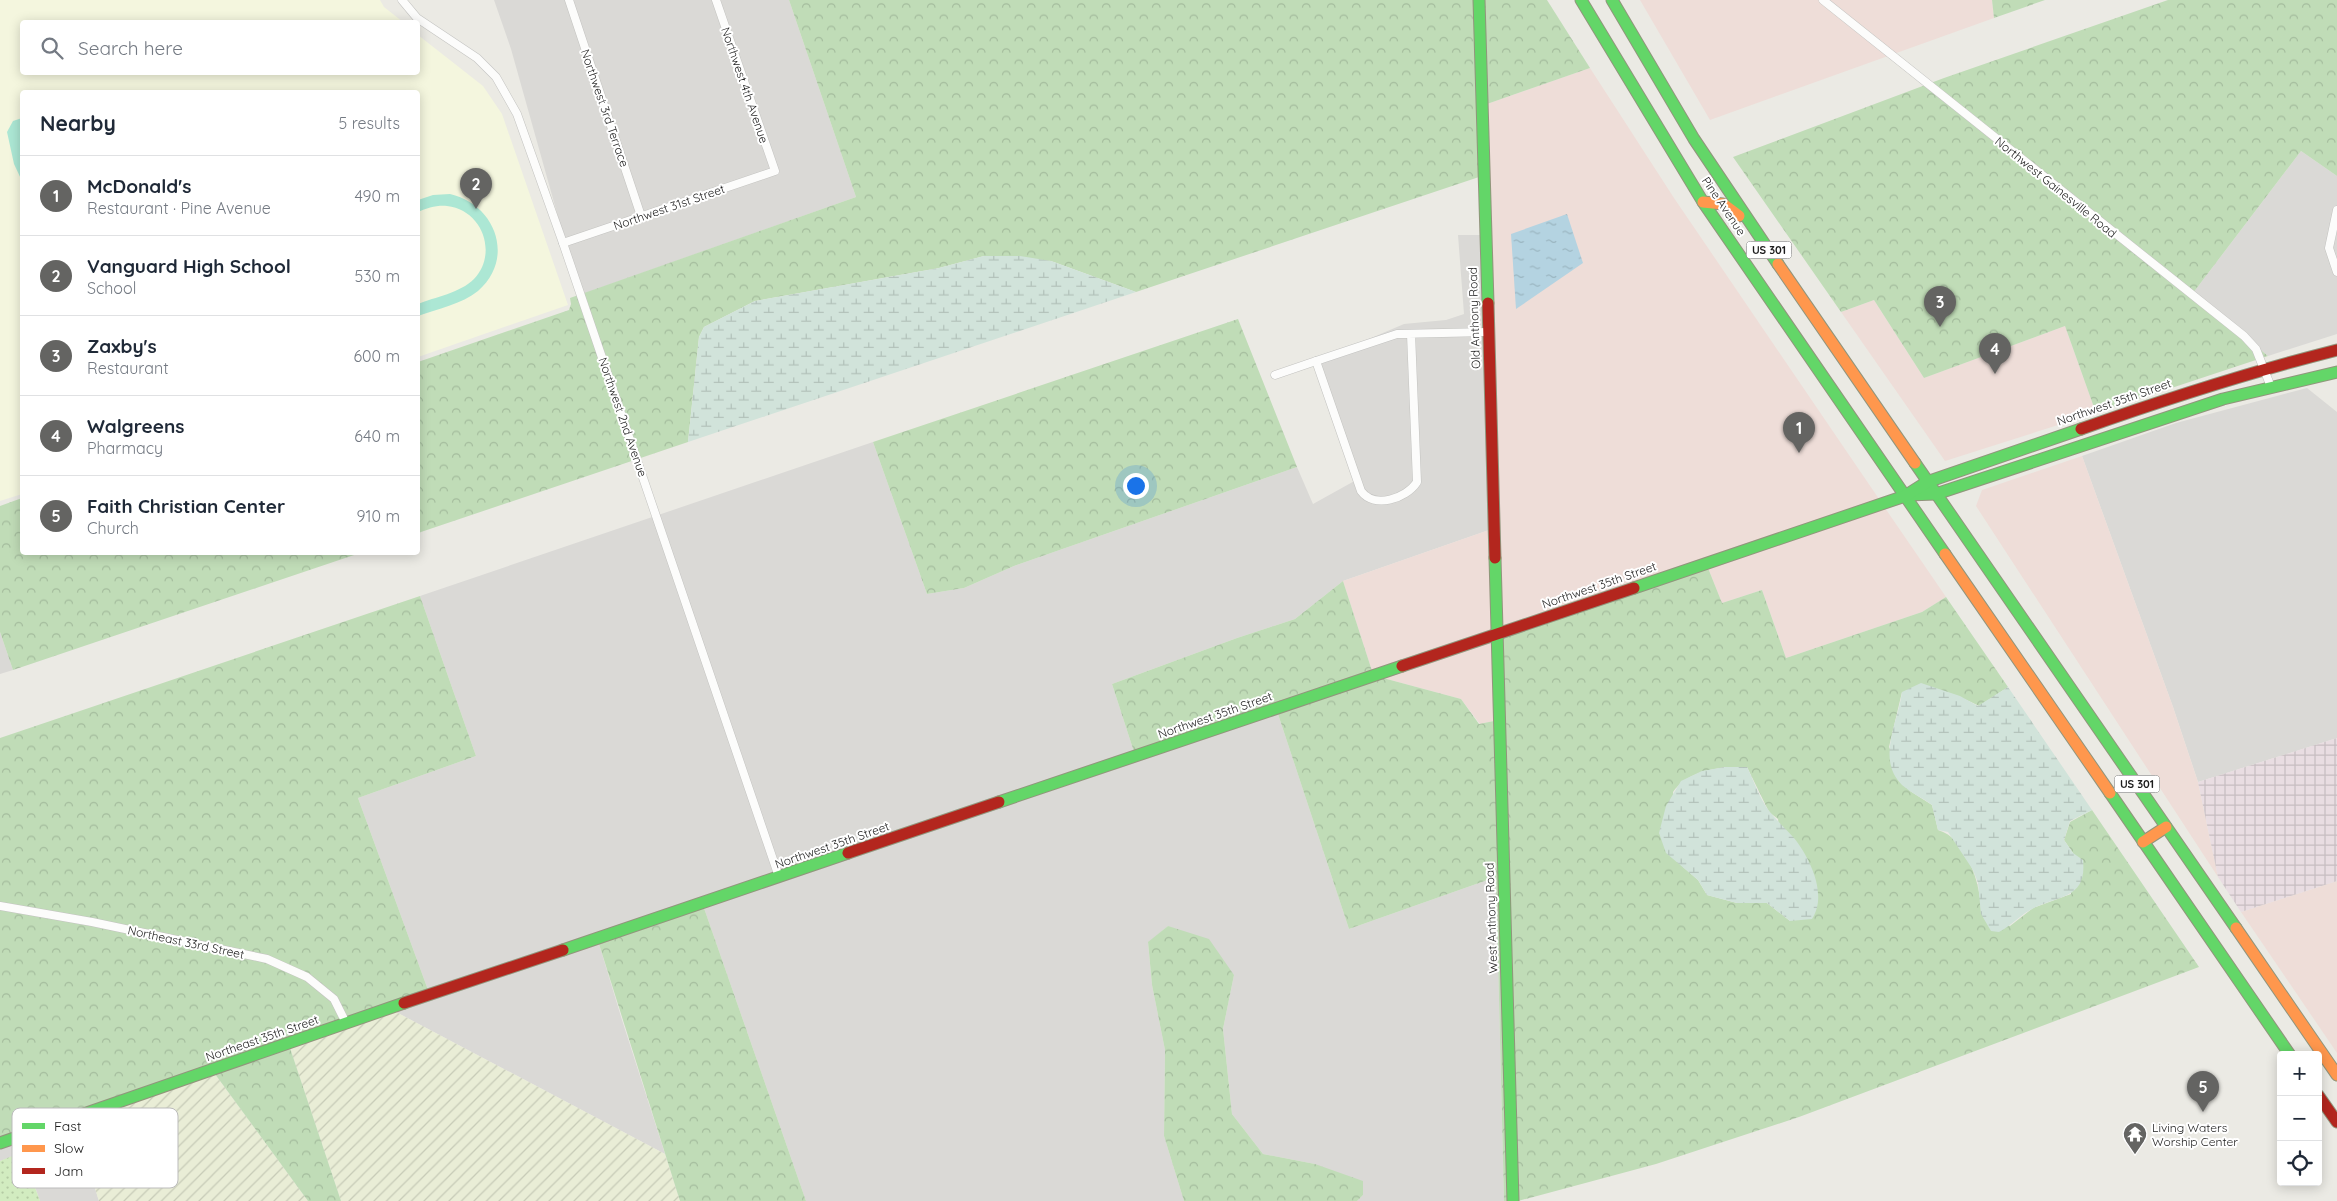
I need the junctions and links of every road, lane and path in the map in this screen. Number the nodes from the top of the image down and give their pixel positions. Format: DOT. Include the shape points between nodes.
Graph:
graph roads {
  1 [pos="402,0"];
  2 [pos="568,0"];
  3 [pos="716,0"];
  4 [pos="1479,0"];
  5 [pos="1581,0"];
  6 [pos="1612,0"];
  7 [pos="1823,0"];
  8 [pos="775,171"];
  9 [pos="1703,202"];
  10 [pos="2337,210"];
  11 [pos="641,216"];
  12 [pos="1756,232"];
  13 [pos="564,243"];
  14 [pos="2337,272"];
  15 [pos="1488,332"];
  16 [pos="1410,334"];
  17 [pos="2337,350"];
  18 [pos="1316,361"];
  19 [pos="2265,368"];
  20 [pos="2337,372"];
  21 [pos="1275,374"];
  22 [pos="2271,387"];
  23 [pos="1928,482"];
  24 [pos="1936,494"];
  25 [pos="1905,496"];
  26 [pos="1496,634"];
  27 [pos="2166,827"];
  28 [pos="2143,842"];
  29 [pos="779,877"];
  30 [pos="0,906"];
  31 [pos="534,960"];
  32 [pos="346,1023"];
  33 [pos="2287,1051"];
  34 [pos="2337,1075"];
  35 [pos="2319,1096"];
  36 [pos="101,1108"];
  37 [pos="2337,1122"];
  38 [pos="12,1139"];
  39 [pos="0,1143"];
  40 [pos="1513,1201"];
  1 -- 13 [label="street, Northwest 2nd Avenue" via="417,18 477,58 496,77 517,114"];
  2 -- 11 [label="street, Northwest 3rd Terrace"];
  3 -- 8 [label="street, Northwest 4th Avenue"];
  4 -- 15 [label="main road, Old Anthony Road"];
  5 -- 9 [label="main road, Pine Avenue / US 301"];
  6 -- 12 [label="main road, Pine Avenue / US 301" via="1694,140"];
  7 -- 19 [label="street, Northwest Gainesville Road" via="2244,336 2256,349"];
  8 -- 11 [label="street, Northwest 31st Street"];
  9 -- 12 [label="main road" via="1716,200 1729,206"];
  9 -- 25 [label="main road, Pine Avenue / US 301"];
  10 -- 14 [label="street" via="2330,248"];
  11 -- 13 [label="street, Northwest 31st Street"];
  12 -- 23 [label="main road, Pine Avenue / US 301"];
  13 -- 29 [label="street, Northwest 2nd Avenue"];
  15 -- 16 [label="street"];
  15 -- 26 [label="main road, Old Anthony Road"];
  16 -- 18 [label="street" via="1384,337"];
  16 -- 18 [label="street" via="1416,482 1405,494 1381,501 1367,499 1361,491"];
  17 -- 19 [label="main road, Northwest 35th Street"];
  18 -- 21 [label="street"];
  19 -- 22 [label="street, Northwest Gainesville Road"];
  19 -- 23 [label="main road, Northwest 35th Street"];
  20 -- 22 [label="main road, Northwest 35th Street"];
  22 -- 24 [label="main road, Northwest 35th Street" via="2166,416"];
  23 -- 24 [label="main road, Pine Avenue / US 301"];
  23 -- 25 [label="main road, Northwest 35th Street"];
  24 -- 25 [label="main road, Northwest 35th Street"];
  24 -- 27 [label="main road, US 301"];
  25 -- 26 [label="main road, Northwest 35th Street"];
  25 -- 28 [label="main road, US 301"];
  26 -- 29 [label="main road, Northwest 35th Street"];
  26 -- 40 [label="main road, West Anthony Road"];
  27 -- 28 [label="main road"];
  27 -- 34 [label="main road, US 301"];
  28 -- 33 [label="main road, US 301"];
  29 -- 31 [label="main road, Northwest 35th Street"];
  30 -- 32 [label="street, Northeast 33rd Street" via="267,959 307,977 334,999"];
  31 -- 32 [label="main road, Northeast 35th Street"];
  32 -- 36 [label="main road, Northeast 35th Street"];
  35 -- 37 [label="main road"];
  38 -- 39 [label="main road, Northeast 35th Street"];
}
